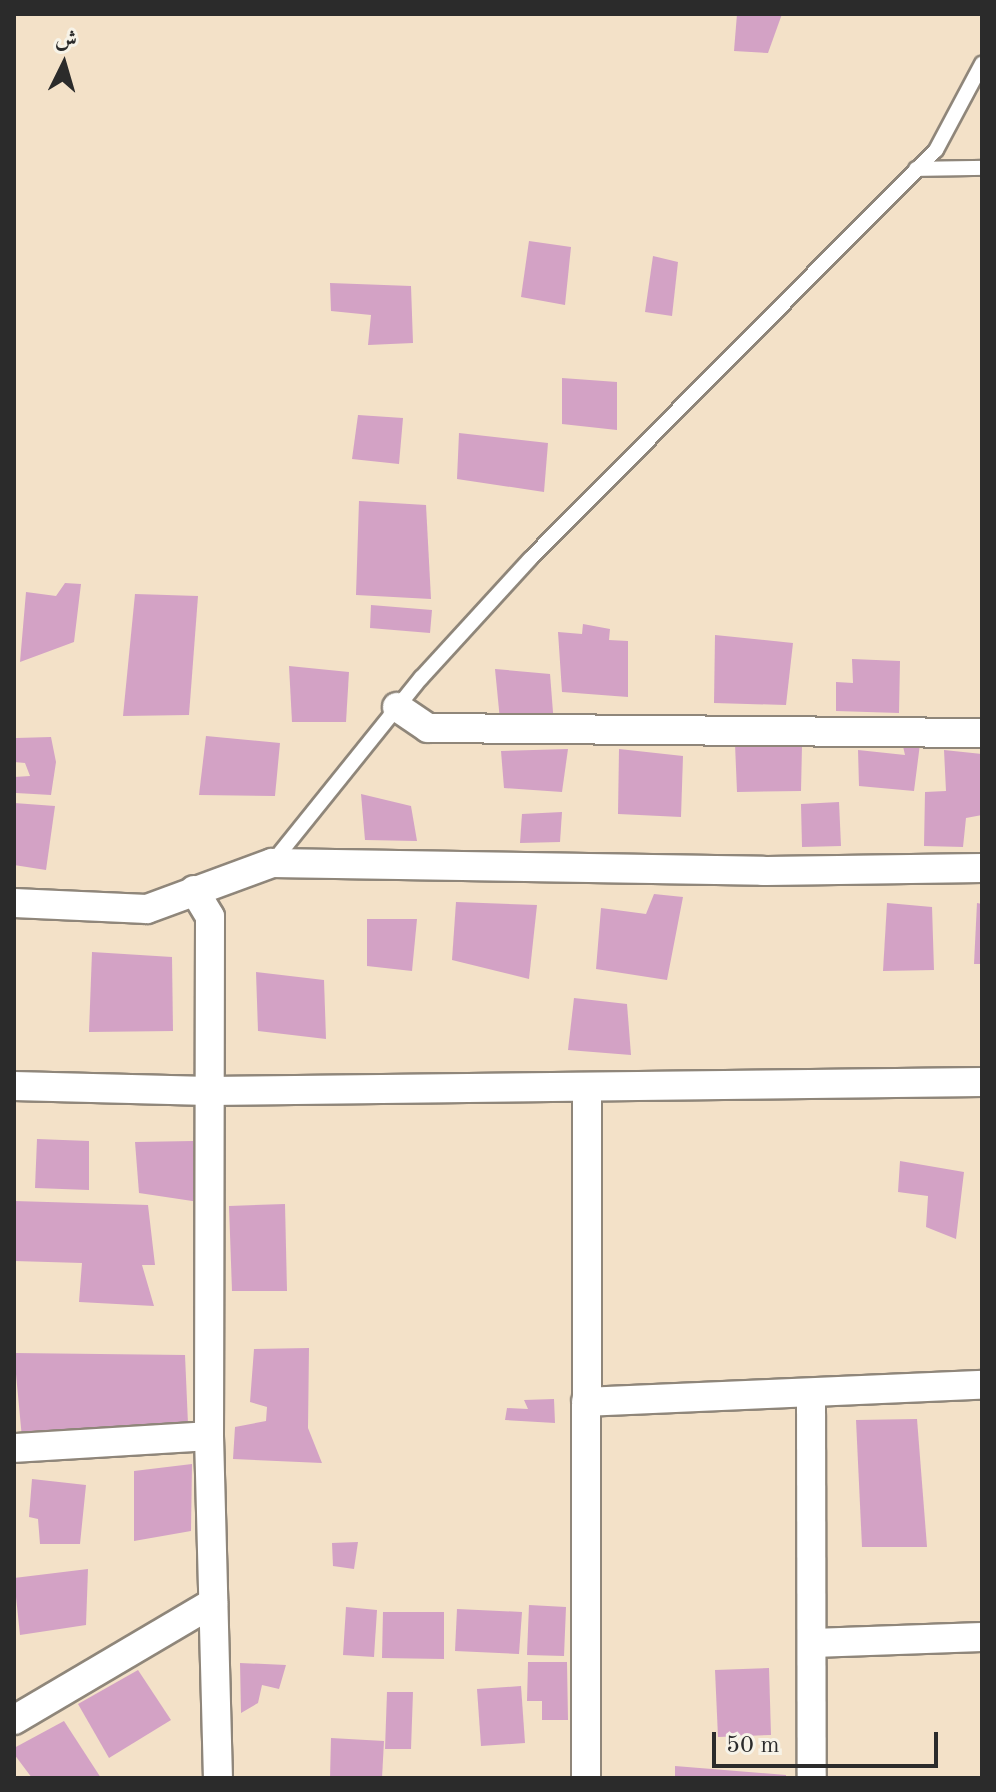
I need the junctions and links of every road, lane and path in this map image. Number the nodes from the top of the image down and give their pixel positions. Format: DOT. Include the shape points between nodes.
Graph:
graph roads {
  1 [pos="982,64"];
  2 [pos="982,168"];
  3 [pos="916,169"];
  4 [pos="397,707"];
  5 [pos="982,733"];
  6 [pos="272,863"];
  7 [pos="982,868"];
  8 [pos="194,890"];
  9 [pos="14,903"];
  10 [pos="982,1082"];
  11 [pos="14,1086"];
  12 [pos="587,1087"];
  13 [pos="209,1091"];
  14 [pos="982,1385"];
  15 [pos="811,1394"];
  16 [pos="586,1402"];
  17 [pos="209,1436"];
  18 [pos="14,1448"];
  19 [pos="213,1603"];
  20 [pos="982,1637"];
  21 [pos="813,1643"];
  22 [pos="14,1720"];
  23 [pos="218,1778"];
  24 [pos="586,1778"];
  25 [pos="812,1778"];
  1 -- 3 [label="lane" via="936,150"];
  2 -- 3 [label="lane"];
  3 -- 4 [label="lane" via="530,559"];
  4 -- 5 [label="street" via="428,728"];
  4 -- 6 [label="lane"];
  6 -- 7 [label="street" via="763,871"];
  6 -- 8 [label="street"];
  8 -- 9 [label="street" via="147,909"];
  8 -- 13 [label="street" via="210,917"];
  10 -- 12 [label="street"];
  11 -- 13 [label="street"];
  12 -- 13 [label="street"];
  12 -- 16 [label="street"];
  13 -- 17 [label="street"];
  14 -- 15 [label="street"];
  15 -- 16 [label="street"];
  15 -- 21 [label="street"];
  16 -- 24 [label="street"];
  17 -- 18 [label="street"];
  17 -- 19 [label="street"];
  19 -- 22 [label="street"];
  19 -- 23 [label="street"];
  20 -- 21 [label="street"];
  21 -- 25 [label="street"];
}
